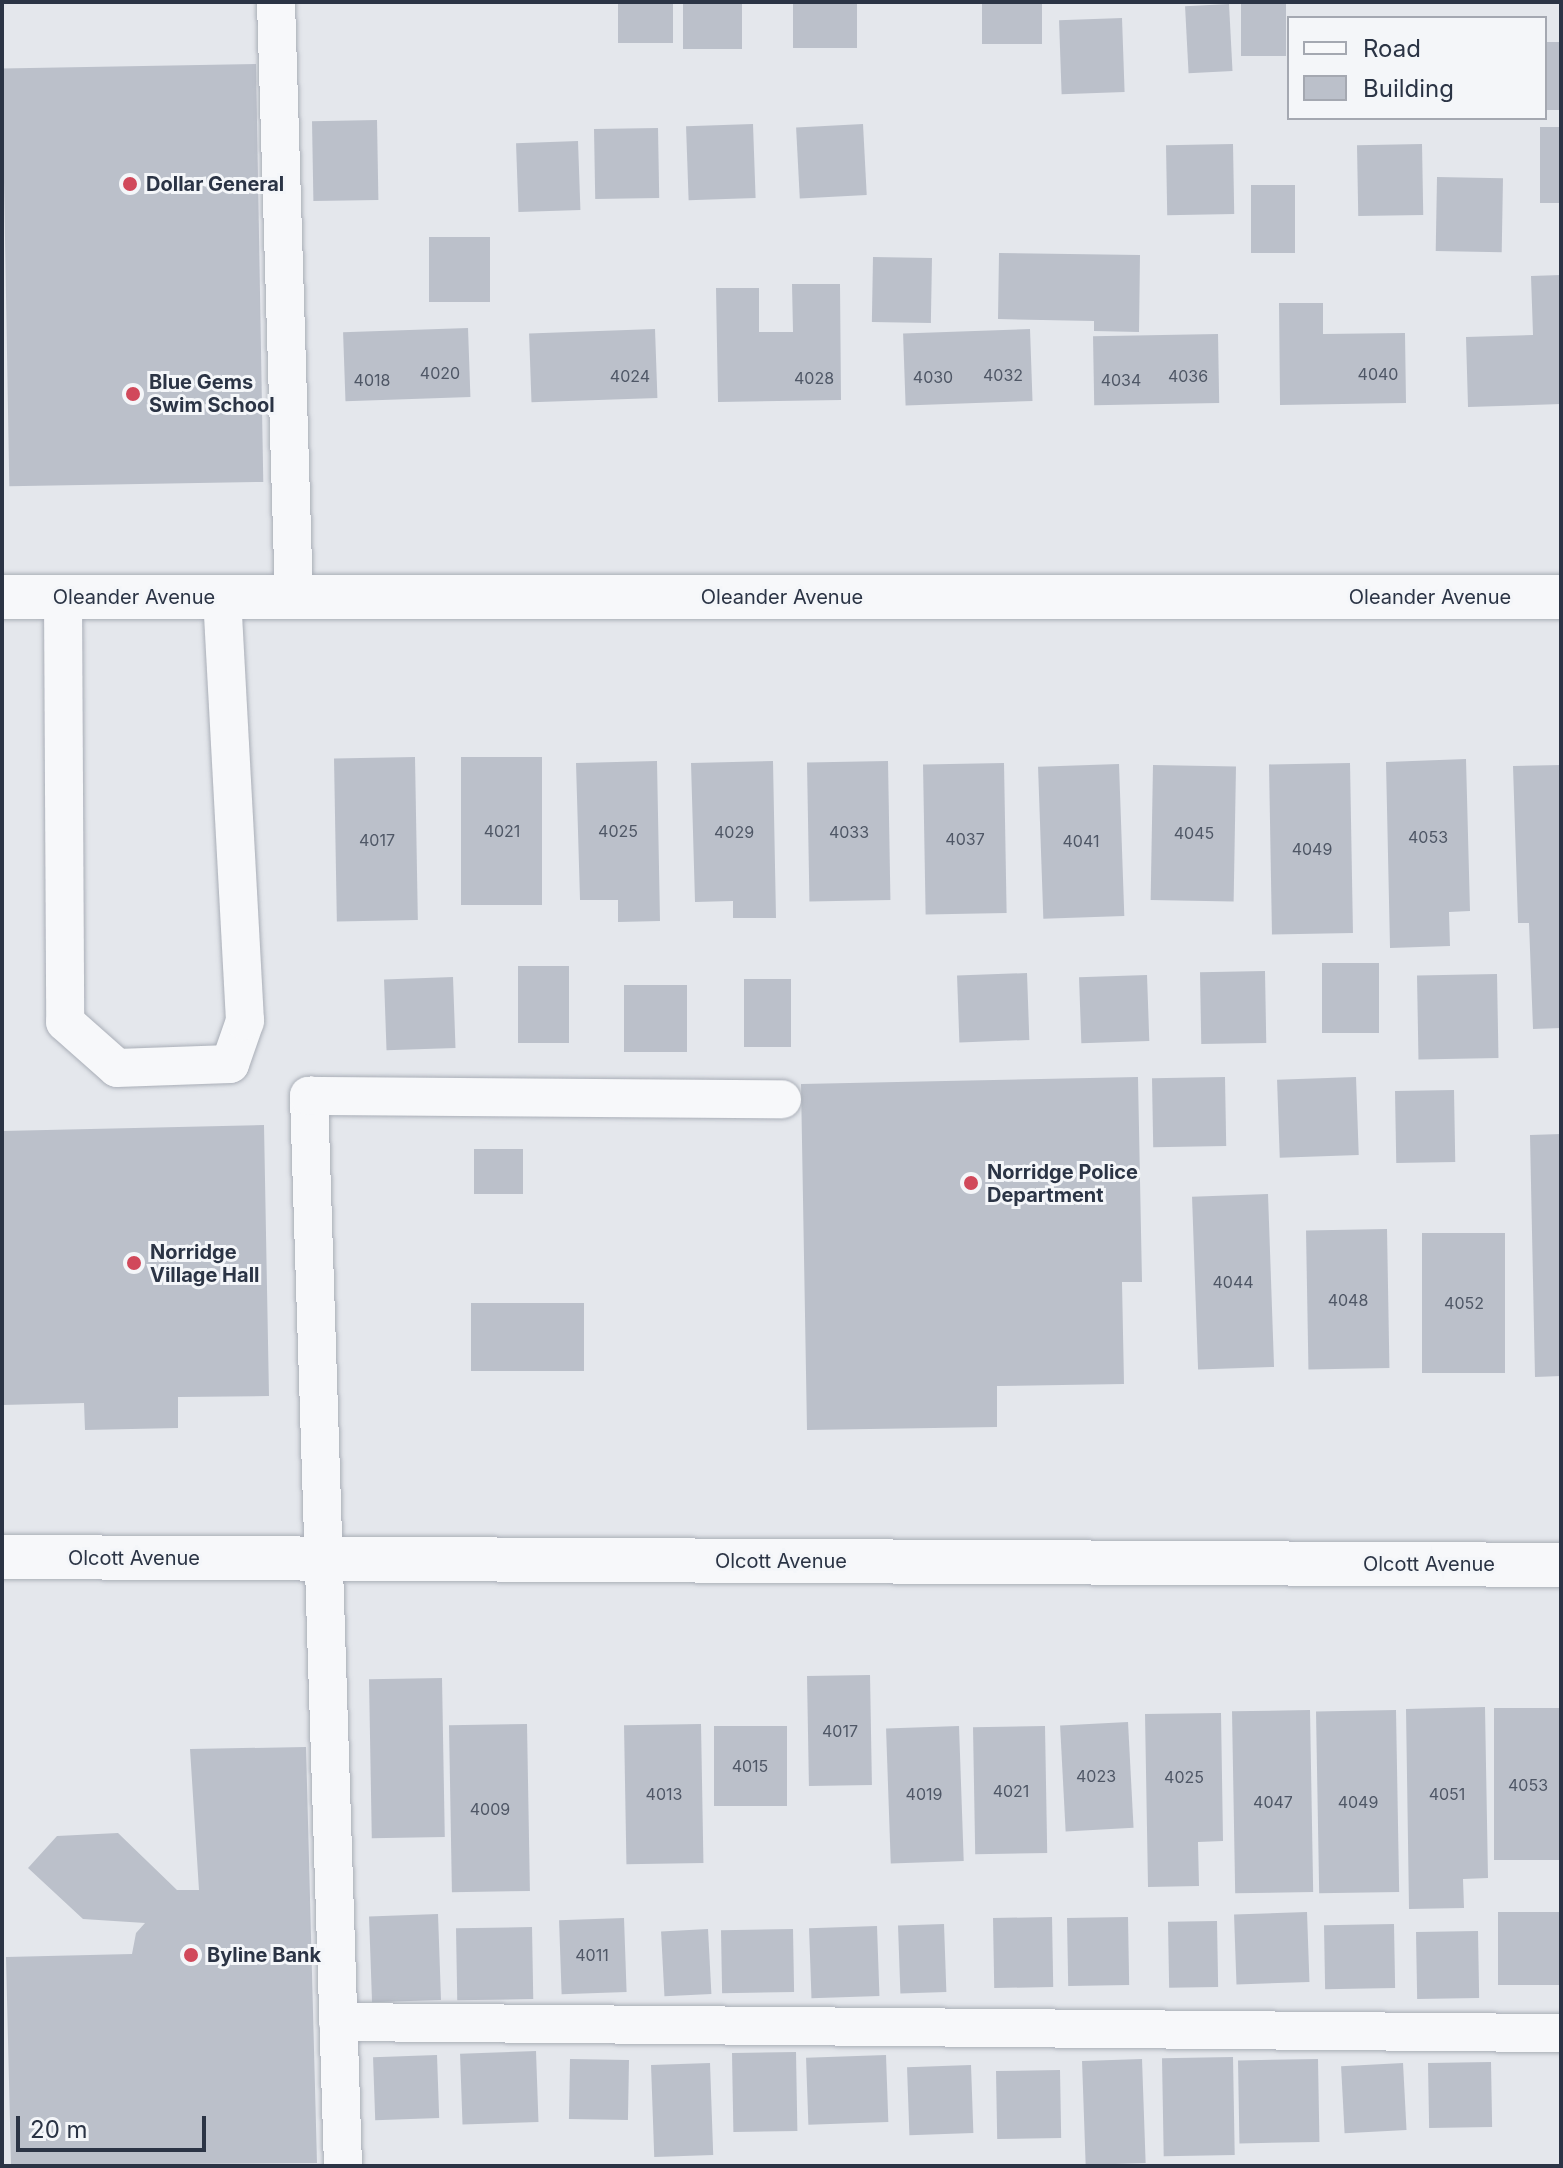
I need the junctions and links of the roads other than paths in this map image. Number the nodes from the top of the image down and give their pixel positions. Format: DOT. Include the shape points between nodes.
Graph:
graph roads {
  1 [pos="276,2"];
  2 [pos="2,597"];
  3 [pos="63,597"];
  4 [pos="222,597"];
  5 [pos="294,597"];
  6 [pos="1561,597"];
  7 [pos="782,1099"];
  8 [pos="2,1557"];
  9 [pos="323,1559"];
  10 [pos="1561,1565"];
  11 [pos="338,2022"];
  12 [pos="1561,2033"];
  13 [pos="343,2166"];
  1 -- 5 [label="lane"];
  2 -- 3 [label="street, Oleander Avenue"];
  3 -- 4 [label="street, Oleander Avenue"];
  3 -- 4 [label="lane" via="65,1022 117,1068 230,1064 245,1021"];
  4 -- 5 [label="street, Oleander Avenue"];
  5 -- 6 [label="street, Oleander Avenue"];
  7 -- 9 [label="lane" via="309,1096"];
  8 -- 9 [label="street, Olcott Avenue"];
  9 -- 10 [label="street, Olcott Avenue"];
  9 -- 11 [label="lane"];
  11 -- 12 [label="lane"];
  11 -- 13 [label="lane"];
}
